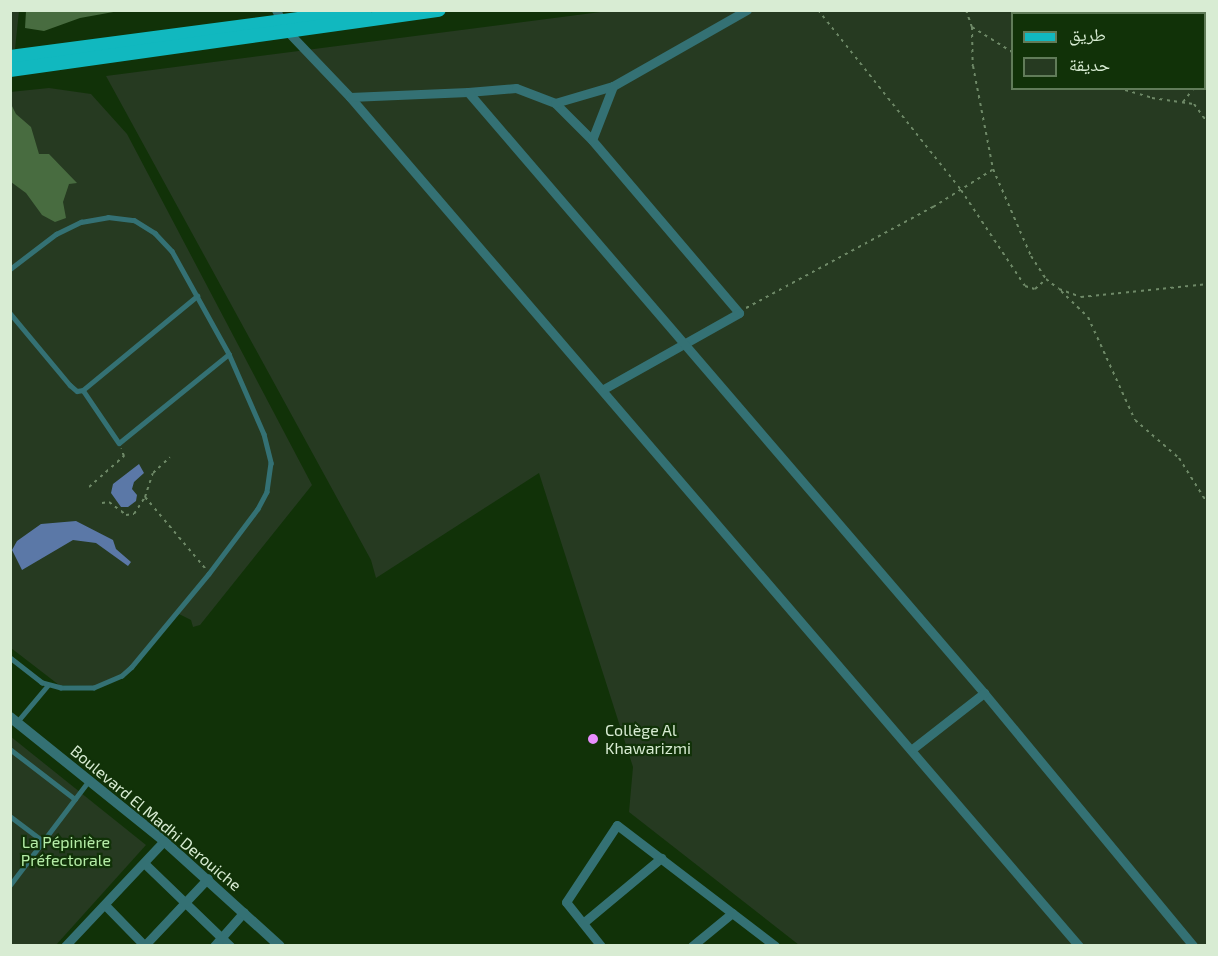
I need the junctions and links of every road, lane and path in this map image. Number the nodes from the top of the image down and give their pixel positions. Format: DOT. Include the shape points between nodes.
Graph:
graph roads {
  1 [pos="365,10"];
  2 [pos="439,10"];
  3 [pos="747,10"];
  4 [pos="818,10"];
  5 [pos="966,10"];
  6 [pos="282,21"];
  7 [pos="972,27"];
  8 [pos="1011,51"];
  9 [pos="10,57"];
  10 [pos="10,70"];
  11 [pos="613,86"];
  12 [pos="1127,90"];
  13 [pos="1192,90"];
  14 [pos="468,92"];
  15 [pos="350,97"];
  16 [pos="1183,102"];
  17 [pos="555,103"];
  18 [pos="1208,123"];
  19 [pos="592,140"];
  20 [pos="993,169"];
  21 [pos="961,190"];
  22 [pos="10,269"];
  23 [pos="1046,279"];
  24 [pos="1208,284"];
  25 [pos="1059,289"];
  26 [pos="197,296"];
  27 [pos="739,312"];
  28 [pos="10,313"];
  29 [pos="684,342"];
  30 [pos="229,354"];
  31 [pos="83,390"];
  32 [pos="602,390"];
  33 [pos="119,443"];
  34 [pos="170,457"];
  35 [pos="88,487"];
  36 [pos="145,497"];
  37 [pos="102,503"];
  38 [pos="1208,504"];
  39 [pos="209,574"];
  40 [pos="10,658"];
  41 [pos="48,685"];
  42 [pos="984,693"];
  43 [pos="14,719"];
  44 [pos="10,749"];
  45 [pos="911,750"];
  46 [pos="89,781"];
  47 [pos="75,799"];
  48 [pos="10,816"];
  49 [pos="43,841"];
  50 [pos="164,841"];
  51 [pos="661,858"];
  52 [pos="144,863"];
  53 [pos="208,878"];
  54 [pos="10,885"];
  55 [pos="185,904"];
  56 [pos="105,905"];
  57 [pos="244,912"];
  58 [pos="732,913"];
  59 [pos="583,923"];
  60 [pos="218,942"];
  61 [pos="65,945"];
  62 [pos="145,945"];
  63 [pos="230,945"];
  64 [pos="280,945"];
  65 [pos="601,945"];
  66 [pos="692,945"];
  67 [pos="775,945"];
  68 [pos="1078,945"];
  69 [pos="1193,945"];
  1 -- 6 [label="main road"];
  2 -- 6 [label="main road"];
  3 -- 11 [label="street"];
  4 -- 21 [label="path"];
  5 -- 7 [label="path"];
  6 -- 9 [label="main road"];
  6 -- 10 [label="main road"];
  6 -- 15 [label="street"];
  7 -- 8 [label="path"];
  7 -- 20 [label="path" via="973,66"];
  11 -- 17 [label="street"];
  11 -- 19 [label="street"];
  12 -- 16 [label="path"];
  13 -- 16 [label="path"];
  14 -- 15 [label="street"];
  14 -- 17 [label="street" via="516,88"];
  14 -- 29 [label="street"];
  15 -- 32 [label="street"];
  16 -- 18 [label="path" via="1194,104"];
  17 -- 19 [label="street"];
  19 -- 27 [label="street"];
  20 -- 21 [label="path"];
  20 -- 23 [label="path" via="1031,256"];
  21 -- 23 [label="path" via="1025,286 1035,289"];
  21 -- 27 [label="path"];
  22 -- 26 [label="lane" via="57,234 81,222 108,217 134,220 155,233 172,251"];
  23 -- 25 [label="path"];
  24 -- 25 [label="path" via="1081,297"];
  25 -- 38 [label="path" via="1088,317 1135,420 1179,458"];
  26 -- 30 [label="lane"];
  26 -- 31 [label="lane"];
  27 -- 29 [label="street"];
  28 -- 31 [label="lane" via="70,385 77,391"];
  29 -- 32 [label="street"];
  29 -- 42 [label="street"];
  30 -- 33 [label="lane"];
  30 -- 39 [label="lane" via="268,444 271,472 258,509"];
  31 -- 33 [label="lane"];
  32 -- 45 [label="street"];
  33 -- 35 [label="path" via="124,456"];
  34 -- 36 [label="path" via="153,473"];
  36 -- 37 [label="path" via="135,514 126,515 109,502"];
  36 -- 39 [label="path"];
  39 -- 41 [label="lane" via="122,676 85,689"];
  40 -- 41 [label="lane"];
  41 -- 43 [label="lane"];
  42 -- 45 [label="street"];
  42 -- 69 [label="street"];
  43 -- 46 [label="street, Boulevard El Madhi Derouiche"];
  44 -- 47 [label="lane"];
  45 -- 68 [label="street"];
  46 -- 47 [label="lane"];
  46 -- 50 [label="street, Boulevard El Madhi Derouiche"];
  47 -- 49 [label="lane"];
  48 -- 49 [label="lane"];
  49 -- 54 [label="lane"];
  50 -- 52 [label="street"];
  50 -- 53 [label="street, Boulevard El Madhi Derouiche"];
  51 -- 58 [label="street"];
  51 -- 59 [label="street"];
  51 -- 59 [label="street" via="617,825 566,902"];
  52 -- 55 [label="street"];
  52 -- 56 [label="street"];
  53 -- 55 [label="street"];
  53 -- 57 [label="street, Boulevard El Madhi Derouiche"];
  55 -- 60 [label="street"];
  55 -- 62 [label="street"];
  56 -- 61 [label="street"];
  56 -- 62 [label="street"];
  57 -- 60 [label="street"];
  57 -- 64 [label="street, Boulevard El Madhi Derouiche"];
  58 -- 66 [label="street"];
  58 -- 67 [label="street"];
  59 -- 65 [label="street"];
  60 -- 63 [label="street"];
}
